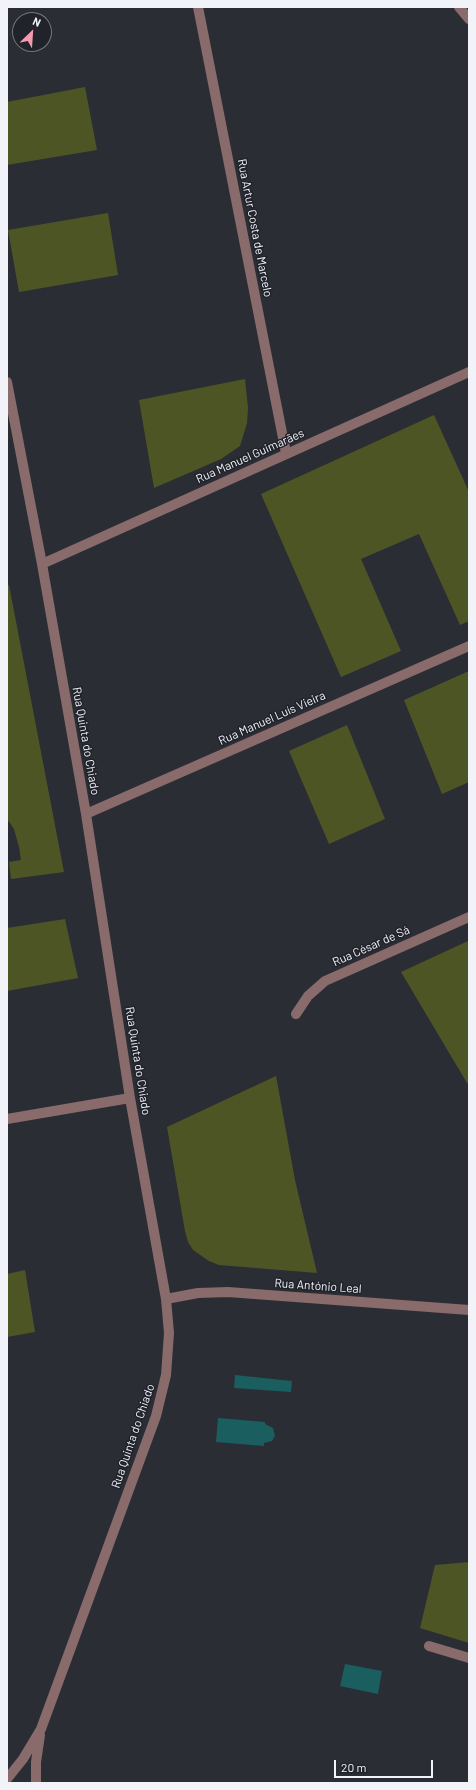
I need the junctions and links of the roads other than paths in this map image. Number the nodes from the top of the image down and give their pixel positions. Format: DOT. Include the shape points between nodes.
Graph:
graph roads {
  1 [pos="198,7"];
  2 [pos="459,7"];
  3 [pos="469,19"];
  4 [pos="469,372"];
  5 [pos="7,382"];
  6 [pos="286,453"];
  7 [pos="42,564"];
  8 [pos="469,646"];
  9 [pos="86,814"];
  10 [pos="469,916"];
  11 [pos="296,1014"];
  12 [pos="130,1098"];
  13 [pos="7,1119"];
  14 [pos="166,1299"];
  15 [pos="469,1310"];
  16 [pos="429,1646"];
  17 [pos="469,1658"];
  18 [pos="41,1729"];
  19 [pos="7,1779"];
  20 [pos="36,1783"];
  1 -- 6 [label="street, Rua Artur Costa de Marcelo"];
  2 -- 3 [label="street"];
  4 -- 6 [label="street, Rua Manuel Guimarães"];
  5 -- 7 [label="street, Rua Quinta do Chiado"];
  6 -- 7 [label="street, Rua Manuel Guimarães"];
  7 -- 9 [label="street, Rua Quinta do Chiado"];
  8 -- 9 [label="street, Rua Manuel Luís Vieira"];
  9 -- 12 [label="street, Rua Quinta do Chiado"];
  10 -- 11 [label="street, Rua César de Sá" via="325,981 308,996"];
  12 -- 13 [label="street"];
  12 -- 14 [label="street, Rua Quinta do Chiado"];
  14 -- 15 [label="street, Rua António Leal" via="198,1293 228,1292"];
  14 -- 18 [label="street, Rua Quinta do Chiado" via="169,1334 166,1375 156,1416"];
  16 -- 17 [label="street"];
  18 -- 19 [label="street, Rua Quinta do Chiado"];
  18 -- 20 [label="street, Rua Quinta do Chiado"];
}
